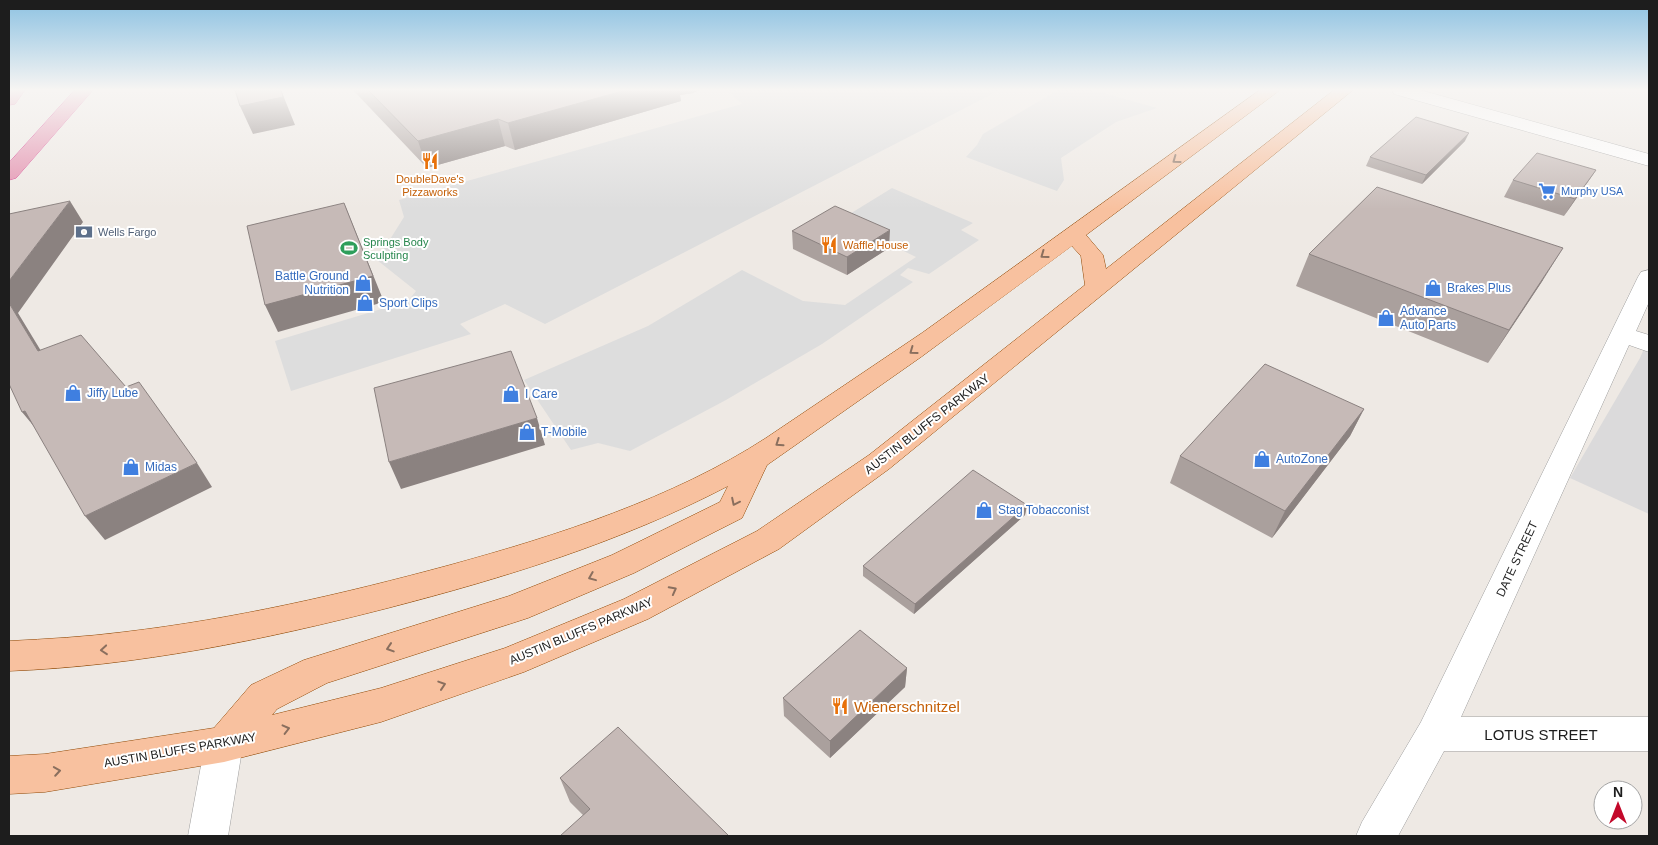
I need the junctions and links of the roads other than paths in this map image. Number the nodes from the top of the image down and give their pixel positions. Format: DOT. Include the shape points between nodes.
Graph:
graph roads {
  1 [pos="50,129"];
  2 [pos="1218,129"];
  3 [pos="1295,129"];
  4 [pos="1540,129"];
  5 [pos="1649,160"];
  6 [pos="9,174"];
  7 [pos="1073,234"];
  8 [pos="1649,277"];
  9 [pos="1097,287"];
  10 [pos="1636,339"];
  11 [pos="756,458"];
  12 [pos="9,656"];
  13 [pos="1434,734"];
  14 [pos="1649,734"];
  15 [pos="224,744"];
  16 [pos="9,775"];
  17 [pos="208,836"];
  18 [pos="1376,836"];
  1 -- 6 [label="highway"];
  2 -- 7 [label="main road, one-way"];
  3 -- 9 [label="main road, AUSTIN BLUFFS PARKWAY"];
  4 -- 5 [label="street"];
  7 -- 9 [label="main road" via="1092,255"];
  7 -- 11 [label="main road, one-way" via="890,368"];
  8 -- 10 [label="street, DATE STREET"];
  15 -- 9 [label="main road, AUSTIN BLUFFS PARKWAY, one-way" via="380,705 512,661 636,609 768,540 879,462"];
  10 -- 13 [label="street, DATE STREET"];
  11 -- 12 [label="main road, one-way" via="690,493 615,524 519,558 406,592 152,645"];
  11 -- 15 [label="main road, one-way" via="731,510 623,564 516,608 318,671 264,697"];
  13 -- 14 [label="street, LOTUS STREET"];
  13 -- 18 [label="street, DATE STREET"];
  16 -- 15 [label="main road, AUSTIN BLUFFS PARKWAY, one-way" via="45,773"];
  15 -- 17 [label="street"];
}
